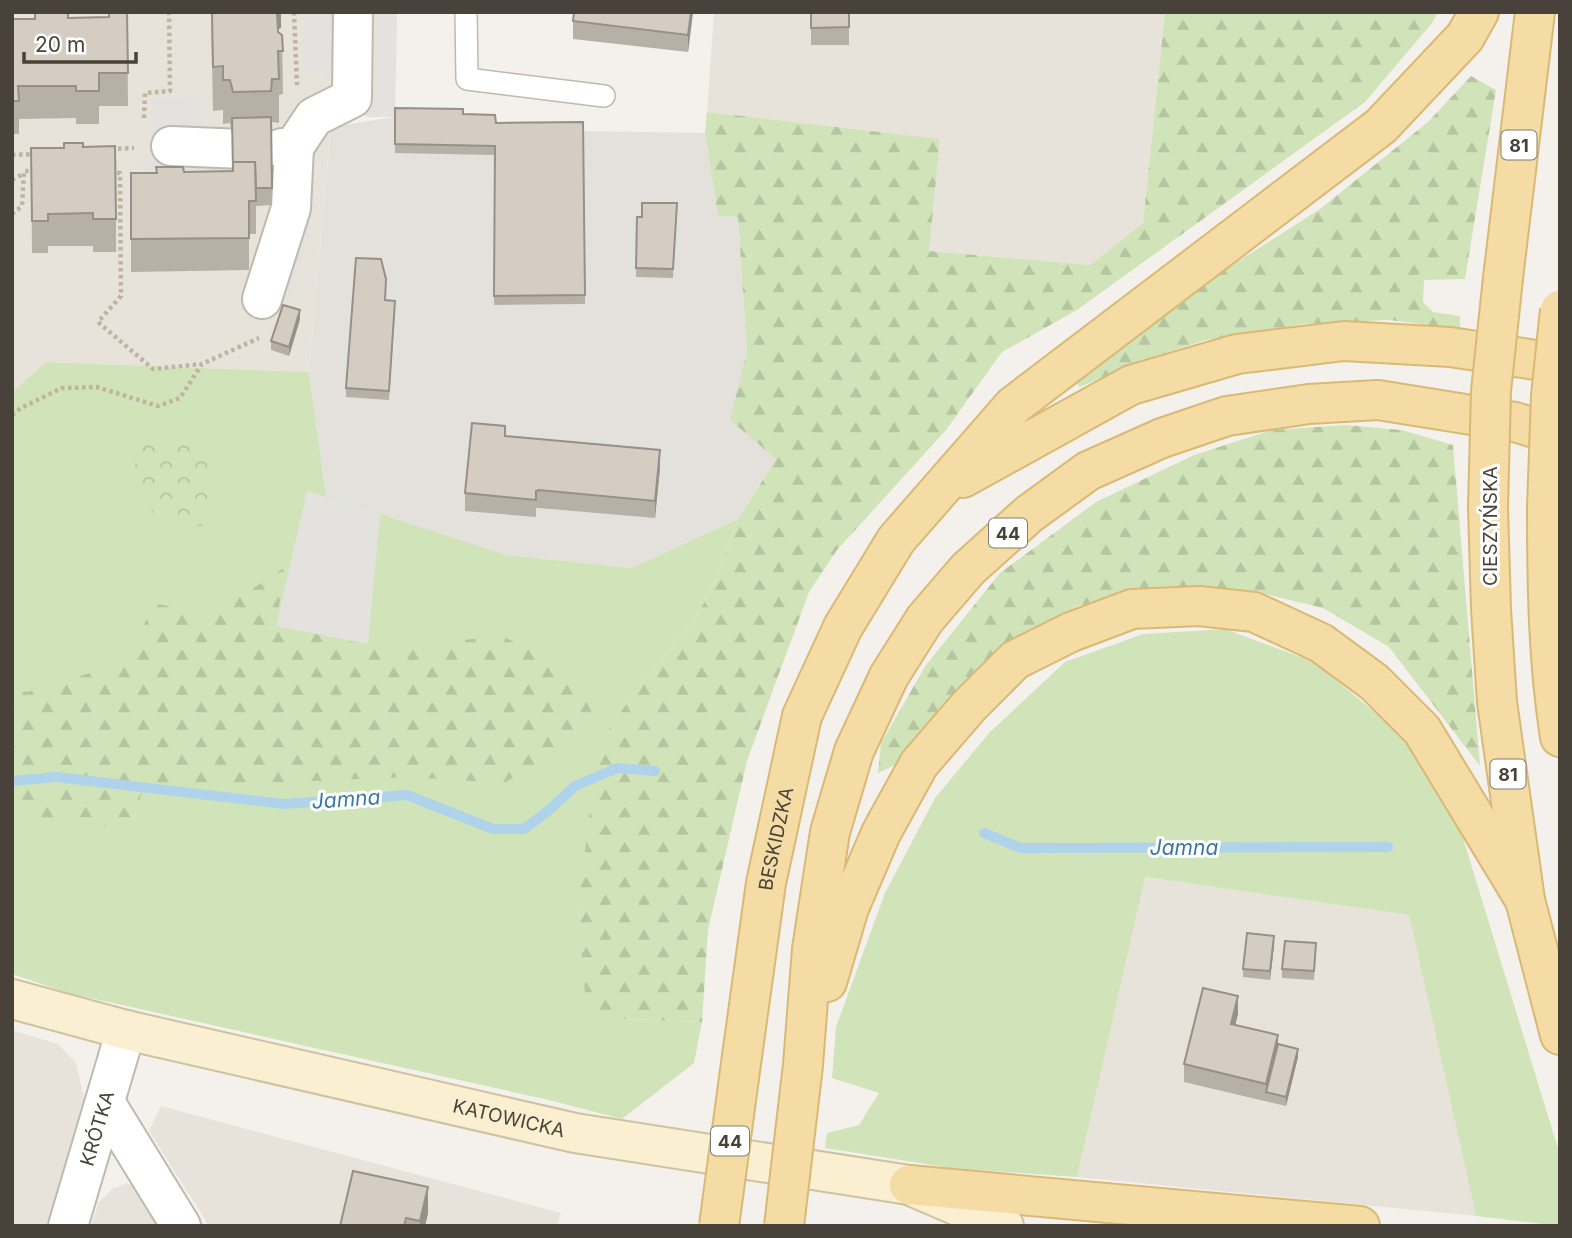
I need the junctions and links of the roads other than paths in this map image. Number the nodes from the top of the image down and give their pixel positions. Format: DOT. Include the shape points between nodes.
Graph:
graph roads {
  1 [pos="353,12"];
  2 [pos="466,12"];
  3 [pos="1479,12"];
  4 [pos="1535,12"];
  5 [pos="604,96"];
  6 [pos="171,146"];
  7 [pos="243,149"];
  8 [pos="262,299"];
  9 [pos="1560,310"];
  10 [pos="1560,368"];
  11 [pos="1560,436"];
  12 [pos="942,490"];
  13 [pos="1560,737"];
  14 [pos="1525,900"];
  15 [pos="12,999"];
  16 [pos="127,1030"];
  17 [pos="1560,1035"];
  18 [pos="803,1065"];
  19 [pos="106,1104"];
  20 [pos="909,1185"];
  21 [pos="68,1226"];
  22 [pos="181,1226"];
  23 [pos="719,1226"];
  24 [pos="784,1226"];
  25 [pos="1004,1226"];
  26 [pos="1360,1226"];
  1 -- 8 [label="street" via="352,98 314,117 288,148 292,208"];
  2 -- 5 [label="lane" via="467,79"];
  3 -- 12 [label="main road, 44" via="1465,37 1381,126 1013,406"];
  4 -- 14 [label="main road, CIESZYŃSKA / 81, bridge" via="1491,391 1488,507 1497,702"];
  6 -- 7 [label="street"];
  9 -- 13 [label="main road, bridge" via="1551,396 1546,603"];
  10 -- 12 [label="main road" via="1542,361 1450,347 1344,341 1237,354 1131,384"];
  11 -- 18 [label="main road, 44" via="1514,422 1378,400 1227,416 1088,471 1029,514 968,569 925,619 889,676 853,751 830,832"];
  12 -- 23 [label="main road, BESKIDZKA / 44, bridge" via="896,540 843,627 802,716 765,883"];
  14 -- 17 [label="main road, CIESZYŃSKA / 81"];
  14 -- 18 [label="main road" via="1422,730 1374,682 1321,643 1254,612 1199,607 1132,609 1015,660 919,764 881,833 849,908"];
  15 -- 16 [label="street, KATOWICKA"];
  16 -- 19 [label="street, KRÓTKA"];
  16 -- 20 [label="street, KATOWICKA" via="575,1133"];
  18 -- 24 [label="main road, 44, bridge"];
  19 -- 21 [label="street, KRÓTKA"];
  19 -- 22 [label="street"];
  20 -- 25 [label="street, KATOWICKA"];
  20 -- 26 [label="main road"];
}
